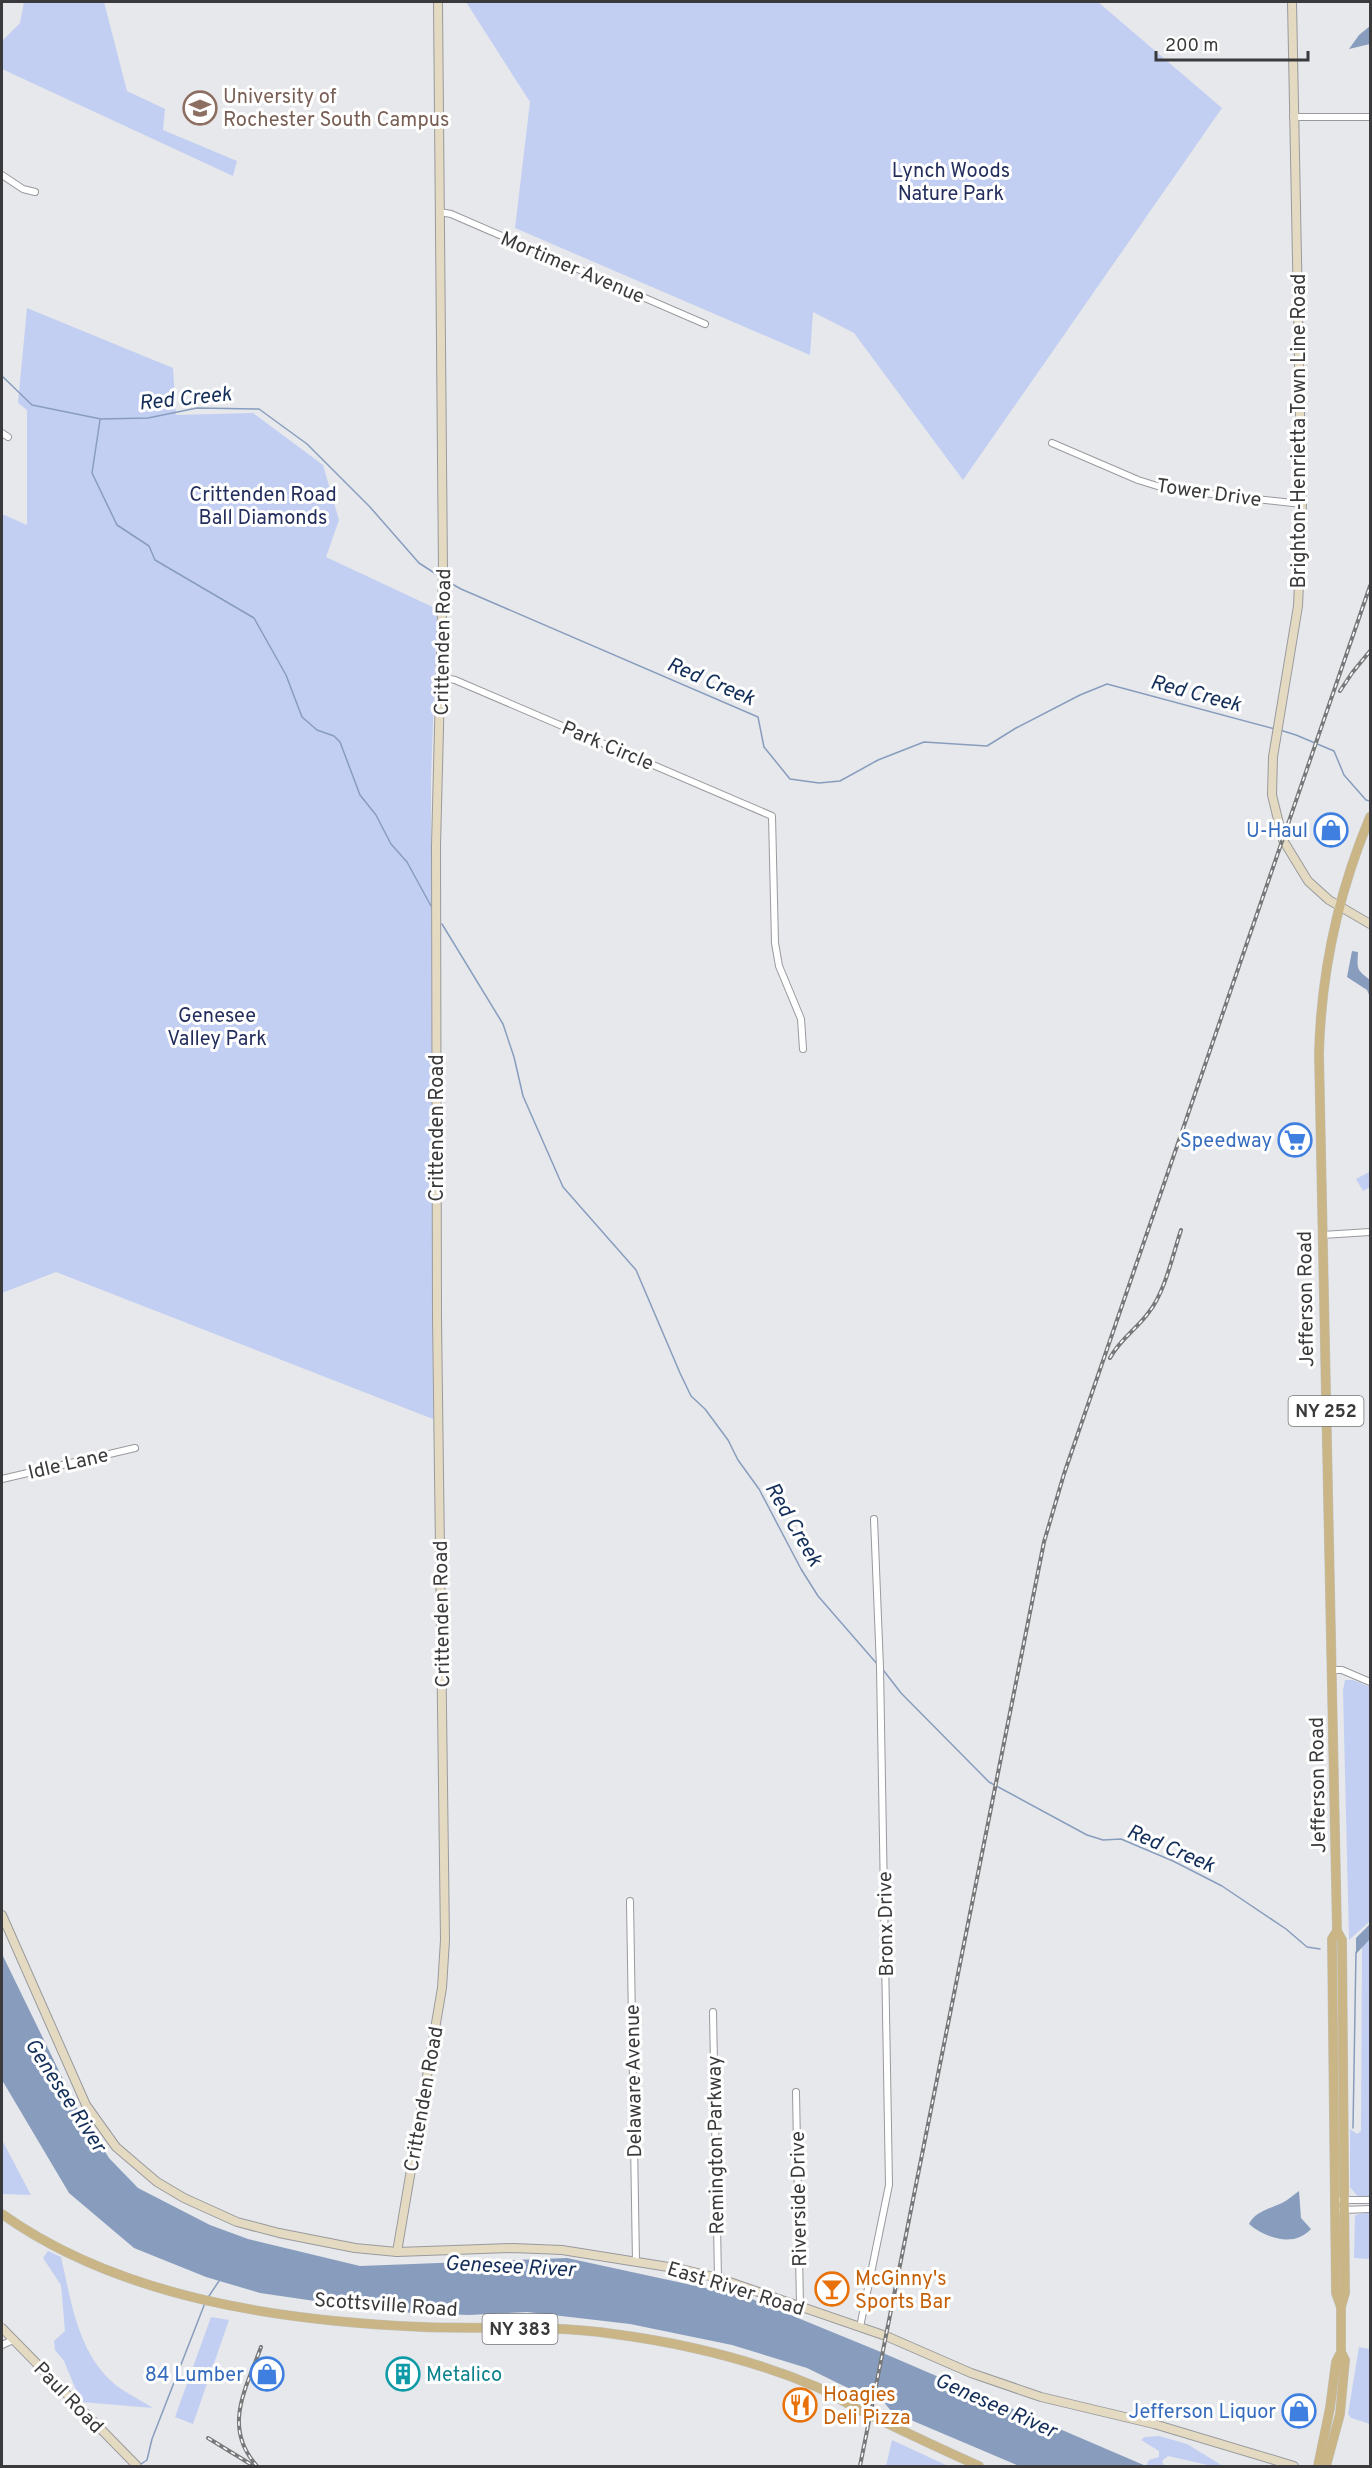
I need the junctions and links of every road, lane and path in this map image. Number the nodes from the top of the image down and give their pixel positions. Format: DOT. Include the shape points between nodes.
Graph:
graph roads {
  1 [pos="438,2"];
  2 [pos="1292,2"];
  3 [pos="1293,117"];
  4 [pos="1371,117"];
  5 [pos="2,175"];
  6 [pos="35,192"];
  7 [pos="440,212"];
  8 [pos="705,324"];
  9 [pos="1052,443"];
  10 [pos="1302,504"];
  11 [pos="441,677"];
  12 [pos="1371,817"];
  13 [pos="1340,908"];
  14 [pos="1371,924"];
  15 [pos="803,1049"];
  16 [pos="1371,1232"];
  17 [pos="1322,1234"];
  18 [pos="135,1448"];
  19 [pos="2,1479"];
  20 [pos="874,1519"];
  21 [pos="1332,1670"];
  22 [pos="1371,1682"];
  23 [pos="630,1901"];
  24 [pos="2,1915"];
  25 [pos="713,2012"];
  26 [pos="796,2092"];
  27 [pos="1371,2200"];
  28 [pos="1340,2205"];
  29 [pos="1371,2209"];
  30 [pos="2,2214"];
  31 [pos="397,2252"];
  32 [pos="636,2262"];
  33 [pos="718,2278"];
  34 [pos="800,2306"];
  35 [pos="860,2327"];
  36 [pos="2,2328"];
  37 [pos="13,2340"];
  38 [pos="2,2345"];
  39 [pos="1341,2352"];
  40 [pos="135,2464"];
  41 [pos="979,2466"];
  42 [pos="1294,2466"];
  43 [pos="1318,2466"];
  44 [pos="1326,2466"];
  1 -- 7 [label="street, Crittenden Road"];
  2 -- 3 [label="street, Brighton-Henrietta Town Line Road"];
  3 -- 4 [label="street"];
  3 -- 10 [label="street, Brighton-Henrietta Town Line Road"];
  5 -- 6 [label="street" via="22,189"];
  7 -- 8 [label="street, Mortimer Avenue"];
  7 -- 11 [label="street, Crittenden Road" via="444,572"];
  9 -- 10 [label="street, Tower Drive" via="1167,489"];
  10 -- 13 [label="street, Brighton-Henrietta Town Line Road" via="1298,606 1272,766 1272,795 1283,840 1308,881"];
  11 -- 15 [label="street, Park Circle" via="772,816 775,943 779,966 801,1019"];
  11 -- 31 [label="street, Crittenden Road" via="436,839 436,1318 445,1951"];
  12 -- 13 [label="main road, Jefferson Road / NY 252"];
  13 -- 14 [label="street, Brighton-Henrietta Town Line Road"];
  13 -- 17 [label="main road, Jefferson Road / NY 252" via="1319,1038"];
  16 -- 17 [label="street"];
  17 -- 21 [label="main road, Jefferson Road / NY 252"];
  18 -- 19 [label="street, Idle Lane"];
  20 -- 35 [label="street, Bronx Drive" via="889,2185"];
  21 -- 22 [label="street"];
  21 -- 28 [label="main road, Jefferson Road / NY 252" via="1337,1931 1342,1940"];
  23 -- 32 [label="street, Delaware Avenue"];
  24 -- 31 [label="street, East River Road" via="86,2105 116,2147 134,2164 184,2198 237,2222 315,2240"];
  25 -- 33 [label="street, Remington Parkway"];
  26 -- 34 [label="street, Riverside Drive"];
  27 -- 28 [label="street"];
  28 -- 29 [label="street"];
  28 -- 39 [label="main road, Jefferson Road / NY 252" via="1336,2293 1341,2307"];
  30 -- 41 [label="main road, Scottsville Road / NY 383" via="53,2246 102,2270 215,2301 370,2324 613,2334 707,2352 819,2388"];
  31 -- 32 [label="street, East River Road" via="562,2250"];
  32 -- 33 [label="street, East River Road"];
  33 -- 34 [label="street, East River Road"];
  34 -- 35 [label="street, East River Road"];
  35 -- 42 [label="street, East River Road" via="1030,2394 1154,2424"];
  36 -- 37 [label="street, Paul Road"];
  37 -- 38 [label="street"];
  37 -- 40 [label="street, Paul Road"];
  39 -- 43 [label="main road, Jefferson Road / NY 252" via="1336,2361"];
  39 -- 44 [label="main road, Jefferson Road / NY 252" via="1345,2360 1340,2414"];
}
